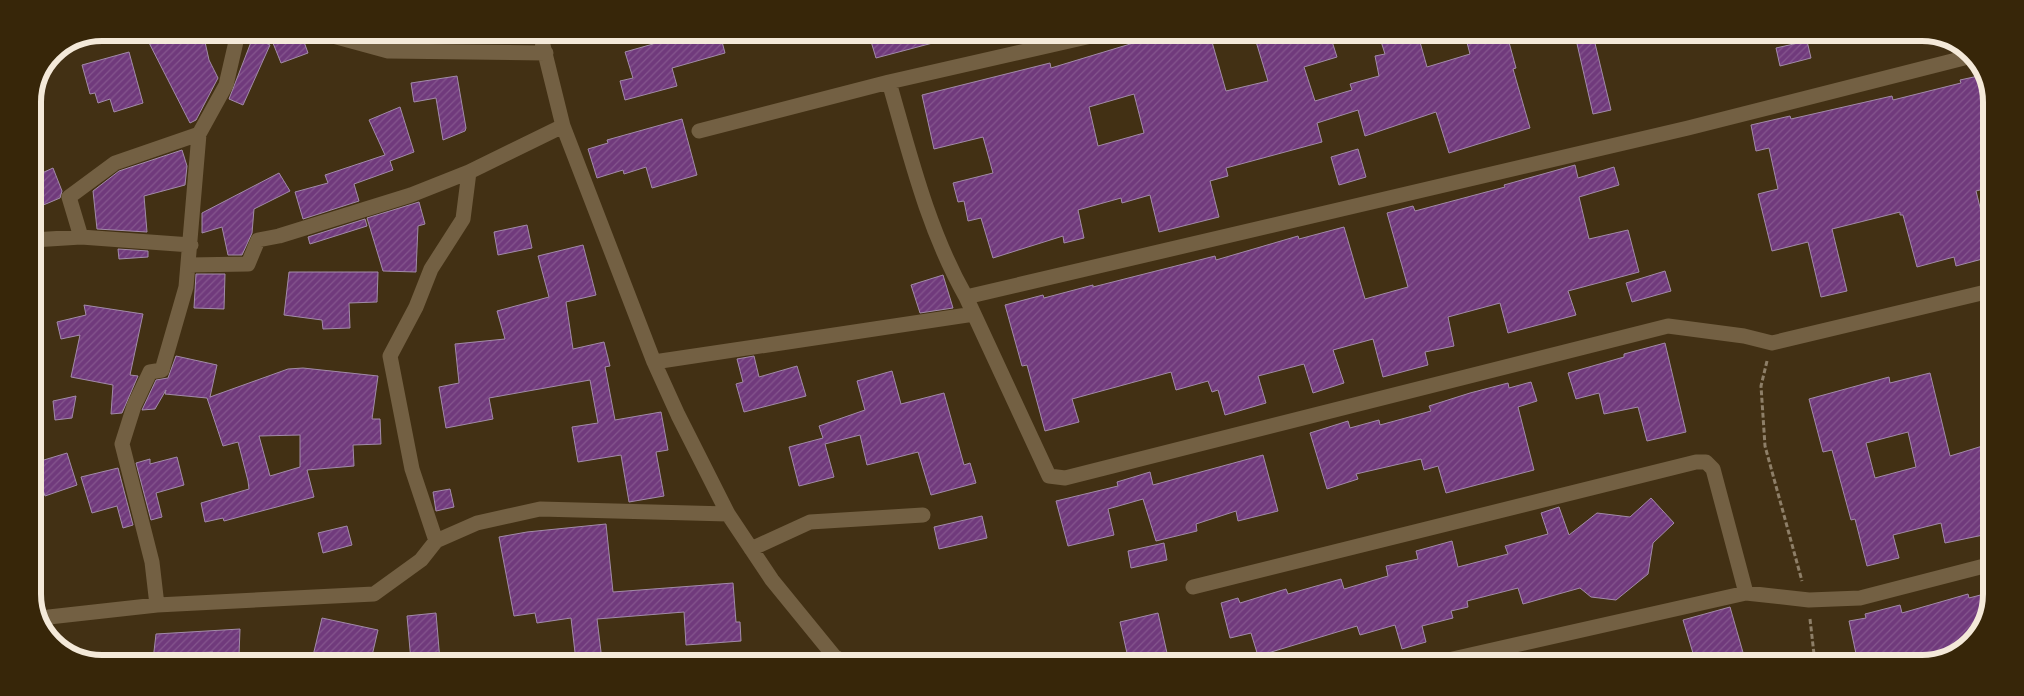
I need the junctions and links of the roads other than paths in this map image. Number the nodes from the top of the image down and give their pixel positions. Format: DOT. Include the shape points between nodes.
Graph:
graph roads {
  1 [pos="236,41"];
  2 [pos="351,41"];
  3 [pos="543,41"];
  4 [pos="1069,41"];
  5 [pos="546,52"];
  6 [pos="1964,58"];
  7 [pos="889,82"];
  8 [pos="563,126"];
  9 [pos="699,131"];
  10 [pos="199,134"];
  11 [pos="469,172"];
  12 [pos="82,237"];
  13 [pos="41,240"];
  14 [pos="191,244"];
  15 [pos="188,266"];
  16 [pos="1983,293"];
  17 [pos="966,297"];
  18 [pos="974,314"];
  19 [pos="654,362"];
  20 [pos="728,514"];
  21 [pos="923,515"];
  22 [pos="436,541"];
  23 [pos="751,549"];
  24 [pos="1983,566"];
  25 [pos="1193,586"];
  26 [pos="1746,593"];
  27 [pos="158,605"];
  28 [pos="46,617"];
  29 [pos="833,655"];
  30 [pos="1467,655"];
  1 -- 10 [label="street" via="226,84"];
  2 -- 5 [label="street" via="388,51"];
  3 -- 5 [label="street"];
  4 -- 7 [label="street"];
  5 -- 8 [label="street"];
  6 -- 17 [label="street" via="1688,128"];
  7 -- 9 [label="street"];
  7 -- 17 [label="street" via="928,214 950,270"];
  8 -- 11 [label="street"];
  8 -- 19 [label="street"];
  10 -- 12 [label="street" via="115,163 70,196"];
  10 -- 14 [label="street"];
  11 -- 15 [label="street" via="411,195 258,240 248,264"];
  11 -- 22 [label="street" via="463,219 431,269 416,307 390,356 412,469"];
  12 -- 13 [label="street"];
  12 -- 14 [label="street"];
  14 -- 15 [label="street"];
  15 -- 27 [label="street" via="186,287 162,370 150,372 134,406 122,444 152,562"];
  16 -- 18 [label="street" via="1772,343 1668,326 1065,478 1049,476"];
  17 -- 18 [label="street"];
  18 -- 19 [label="street"];
  19 -- 20 [label="street"];
  20 -- 22 [label="street" via="540,508 477,522"];
  20 -- 23 [label="street"];
  21 -- 23 [label="street" via="810,522"];
  22 -- 27 [label="street" via="421,560 374,594"];
  23 -- 29 [label="street" via="778,588"];
  24 -- 26 [label="street" via="1860,598 1808,600"];
  25 -- 26 [label="street" via="1706,462 1713,469"];
  26 -- 30 [label="street"];
  27 -- 28 [label="street"];
}
